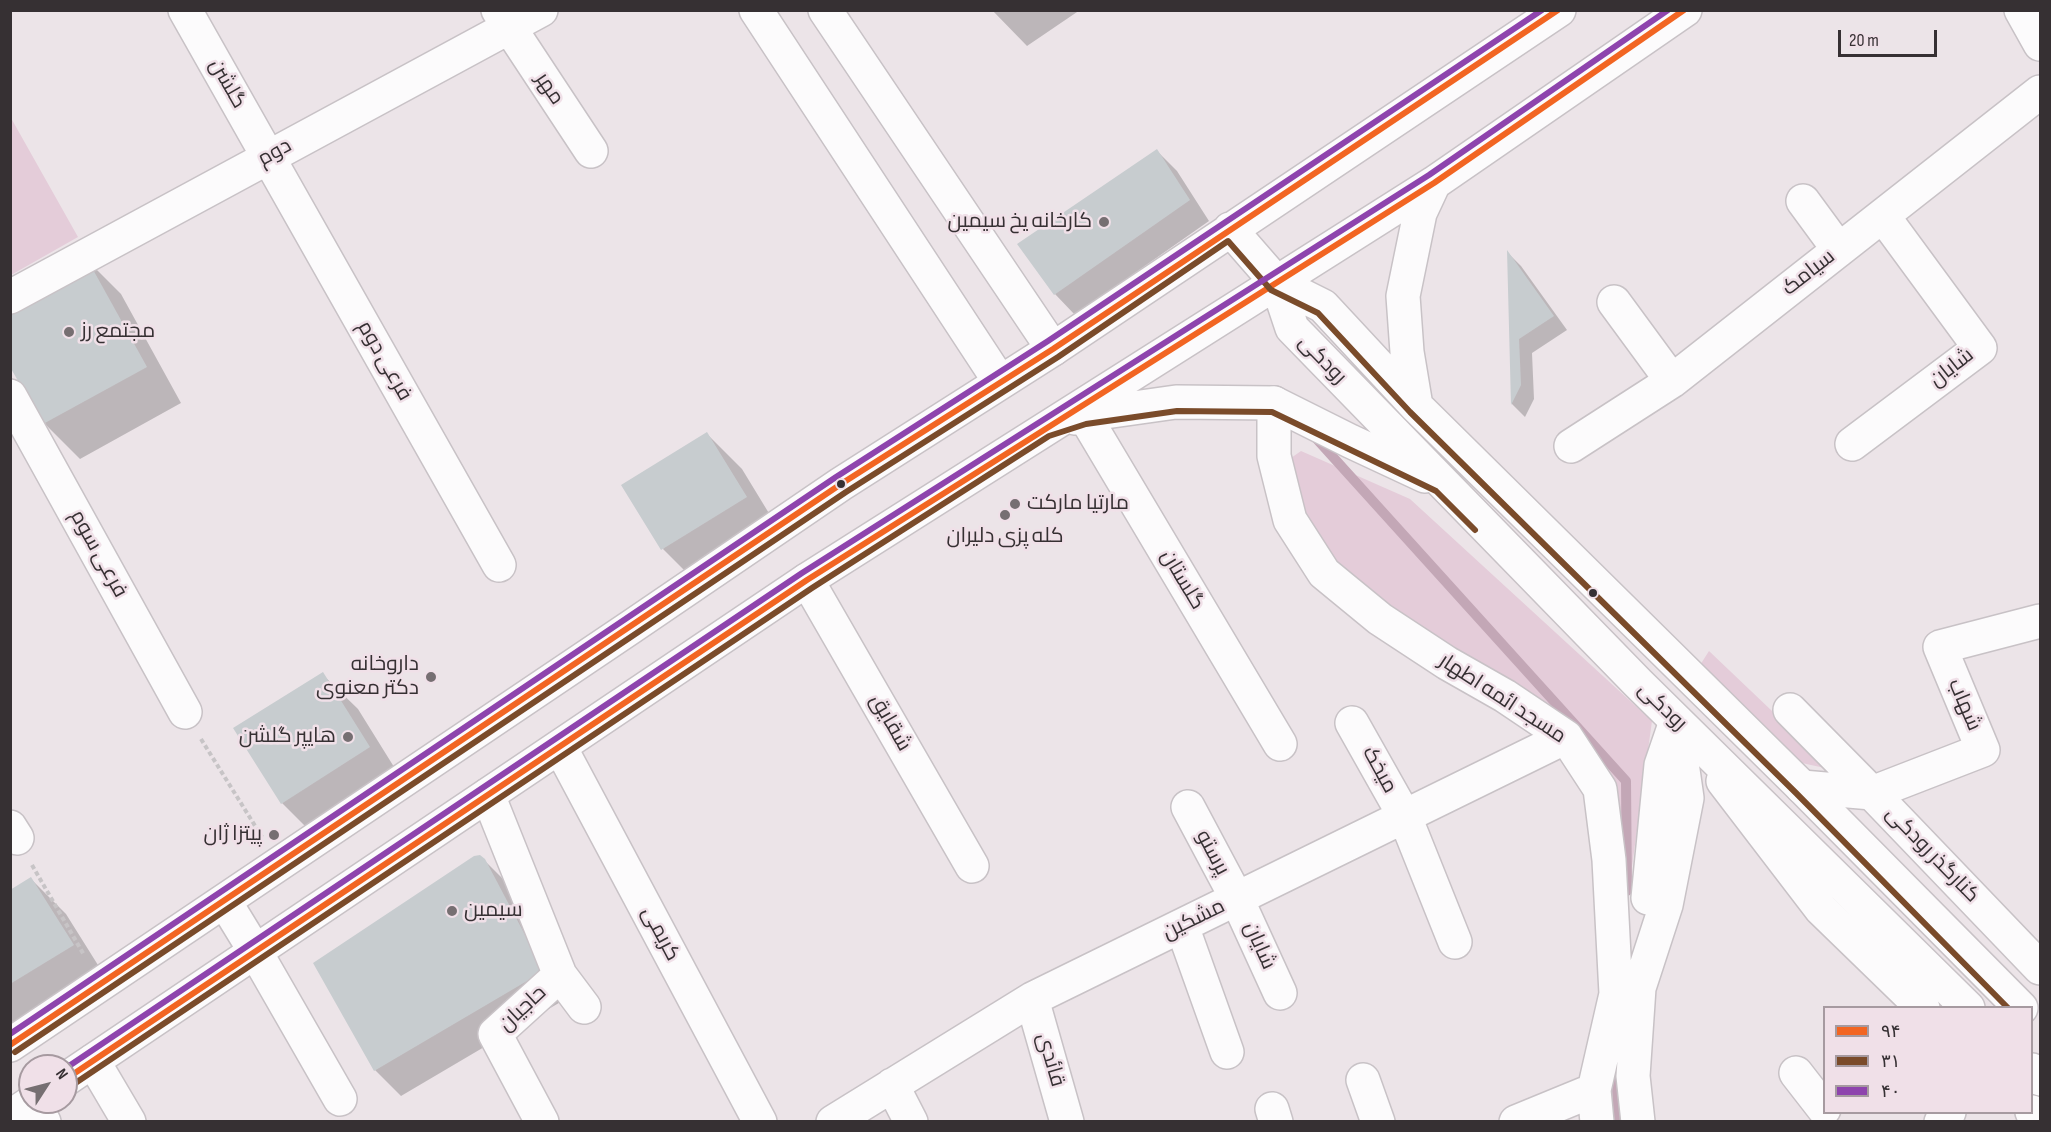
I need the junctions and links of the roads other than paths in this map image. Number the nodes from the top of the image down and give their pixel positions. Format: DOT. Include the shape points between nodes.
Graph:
graph roads {
  1 [pos="185,10"];
  2 [pos="541,10"];
  3 [pos="756,10"];
  4 [pos="825,10"];
  5 [pos="1559,10"];
  6 [pos="1685,10"];
  7 [pos="2021,10"];
  8 [pos="502,19"];
  9 [pos="2040,44"];
  10 [pos="2040,92"];
  11 [pos="591,151"];
  12 [pos="268,157"];
  13 [pos="1434,183"];
  14 [pos="1803,201"];
  15 [pos="1883,216"];
  16 [pos="1230,229"];
  17 [pos="1839,250"];
  18 [pos="1277,283"];
  19 [pos="10,297"];
  20 [pos="1614,302"];
  21 [pos="1053,349"];
  22 [pos="1672,381"];
  23 [pos="1000,382"];
  24 [pos="10,396"];
  25 [pos="1274,403"];
  26 [pos="1416,406"];
  27 [pos="1084,415"];
  28 [pos="1045,428"];
  29 [pos="1852,444"];
  30 [pos="1571,446"];
  31 [pos="1441,484"];
  32 [pos="499,565"];
  33 [pos="807,580"];
  34 [pos="2040,621"];
  35 [pos="1700,688"];
  36 [pos="1790,710"];
  37 [pos="185,712"];
  38 [pos="1676,721"];
  39 [pos="1352,723"];
  40 [pos="1566,737"];
  41 [pos="1280,744"];
  42 [pos="560,747"];
  43 [pos="1802,787"];
  44 [pos="1872,793"];
  45 [pos="488,795"];
  46 [pos="1188,807"];
  47 [pos="1405,817"];
  48 [pos="972,866"];
  49 [pos="1237,899"];
  50 [pos="225,902"];
  51 [pos="1182,926"];
  52 [pos="1455,942"];
  53 [pos="255,951"];
  54 [pos="2036,958"];
  55 [pos="560,975"];
  56 [pos="1628,991"];
  57 [pos="1280,993"];
  58 [pos="1032,999"];
  59 [pos="584,1006"];
  60 [pos="1921,1006"];
  61 [pos="1966,1006"];
  62 [pos="2019,1006"];
  63 [pos="10,1046"];
  64 [pos="1227,1052"];
  65 [pos="93,1061"];
  66 [pos="78,1071"];
  67 [pos="1796,1073"];
  68 [pos="1363,1080"];
  69 [pos="892,1086"];
  70 [pos="340,1099"];
  71 [pos="1595,1106"];
  72 [pos="1823,1108"];
  73 [pos="129,1122"];
  74 [pos="542,1122"];
  75 [pos="760,1122"];
  76 [pos="833,1122"];
  77 [pos="911,1122"];
  78 [pos="1067,1122"];
  79 [pos="1378,1122"];
  80 [pos="1516,1122"];
  81 [pos="1638,1122"];
  1 -- 12 [label="street, گلشن"];
  2 -- 8 [label="street, دوم"];
  3 -- 23 [label="street"];
  4 -- 21 [label="street"];
  5 -- 16 [label="street"];
  6 -- 13 [label="street"];
  7 -- 9 [label="street"];
  8 -- 11 [label="street, مهر"];
  8 -- 12 [label="street, دوم"];
  10 -- 15 [label="street, سیامک"];
  12 -- 19 [label="street, دوم"];
  12 -- 32 [label="street, فرعی دوم"];
  13 -- 18 [label="street"];
  13 -- 26 [label="street" via="1420,213 1403,296"];
  14 -- 17 [label="street"];
  15 -- 17 [label="street, سیامک"];
  15 -- 29 [label="street, شایان" via="1980,348"];
  16 -- 18 [label="street"];
  16 -- 21 [label="street"];
  17 -- 22 [label="street, سیامک"];
  18 -- 26 [label="street, رودکی" via="1323,306"];
  18 -- 28 [label="street"];
  18 -- 31 [label="street, رودکی" via="1292,328"];
  20 -- 22 [label="street"];
  21 -- 23 [label="street"];
  22 -- 30 [label="street, سیامک"];
  23 -- 50 [label="street" via="841,484"];
  24 -- 37 [label="street, فرعی سوم"];
  25 -- 27 [label="street" via="1176,402"];
  25 -- 31 [label="street"];
  25 -- 40 [label="street, مسجد ائمه اطهار" via="1274,456 1290,520 1324,573 1380,619"];
  26 -- 35 [label="street, رودکی"];
  27 -- 28 [label="street"];
  27 -- 41 [label="street, گلستان"];
  28 -- 33 [label="street"];
  31 -- 38 [label="street, رودکی"];
  33 -- 42 [label="street"];
  33 -- 48 [label="street, شقایق"];
  34 -- 44 [label="street, شهاب" via="1940,648 1983,750"];
  35 -- 38 [label="street"];
  35 -- 43 [label="street, رودکی"];
  36 -- 44 [label="street"];
  38 -- 56 [label="street, مسجد ائمه اطهار" via="1687,798 1666,905"];
  38 -- 60 [label="street" via="1821,909"];
  38 -- 61 [label="street, رودکی"];
  39 -- 47 [label="street, میخک"];
  40 -- 47 [label="street, مشکین"];
  40 -- 56 [label="street, مسجد ائمه اطهار" via="1600,789"];
  42 -- 45 [label="street"];
  42 -- 75 [label="street, کریمی"];
  43 -- 44 [label="street, کنارگذر رودکی"];
  43 -- 62 [label="street, رودکی"];
  44 -- 54 [label="street, کنارگذر رودکی"];
  45 -- 53 [label="street"];
  45 -- 55 [label="street, حاجیان"];
  46 -- 49 [label="street, پرستو"];
  47 -- 49 [label="street, مشکین"];
  47 -- 52 [label="street"];
  49 -- 51 [label="street, مشکین"];
  49 -- 57 [label="street, شایان"];
  50 -- 53 [label="street"];
  50 -- 63 [label="street"];
  51 -- 58 [label="street, مشکین"];
  51 -- 64 [label="street"];
  53 -- 65 [label="street"];
  53 -- 70 [label="street"];
  55 -- 59 [label="street"];
  55 -- 74 [label="street, حاجیان" via="495,1034"];
  56 -- 71 [label="street, مسجد ائمه اطهار"];
  56 -- 81 [label="street, مسجد ائمه اطهار"];
  58 -- 69 [label="street, مشکین"];
  58 -- 78 [label="street, قائدی"];
  65 -- 66 [label="street"];
  65 -- 73 [label="street"];
  67 -- 72 [label="street"];
  68 -- 79 [label="street"];
  69 -- 76 [label="street, مشکین"];
  69 -- 77 [label="street"];
  71 -- 80 [label="street"];
}
